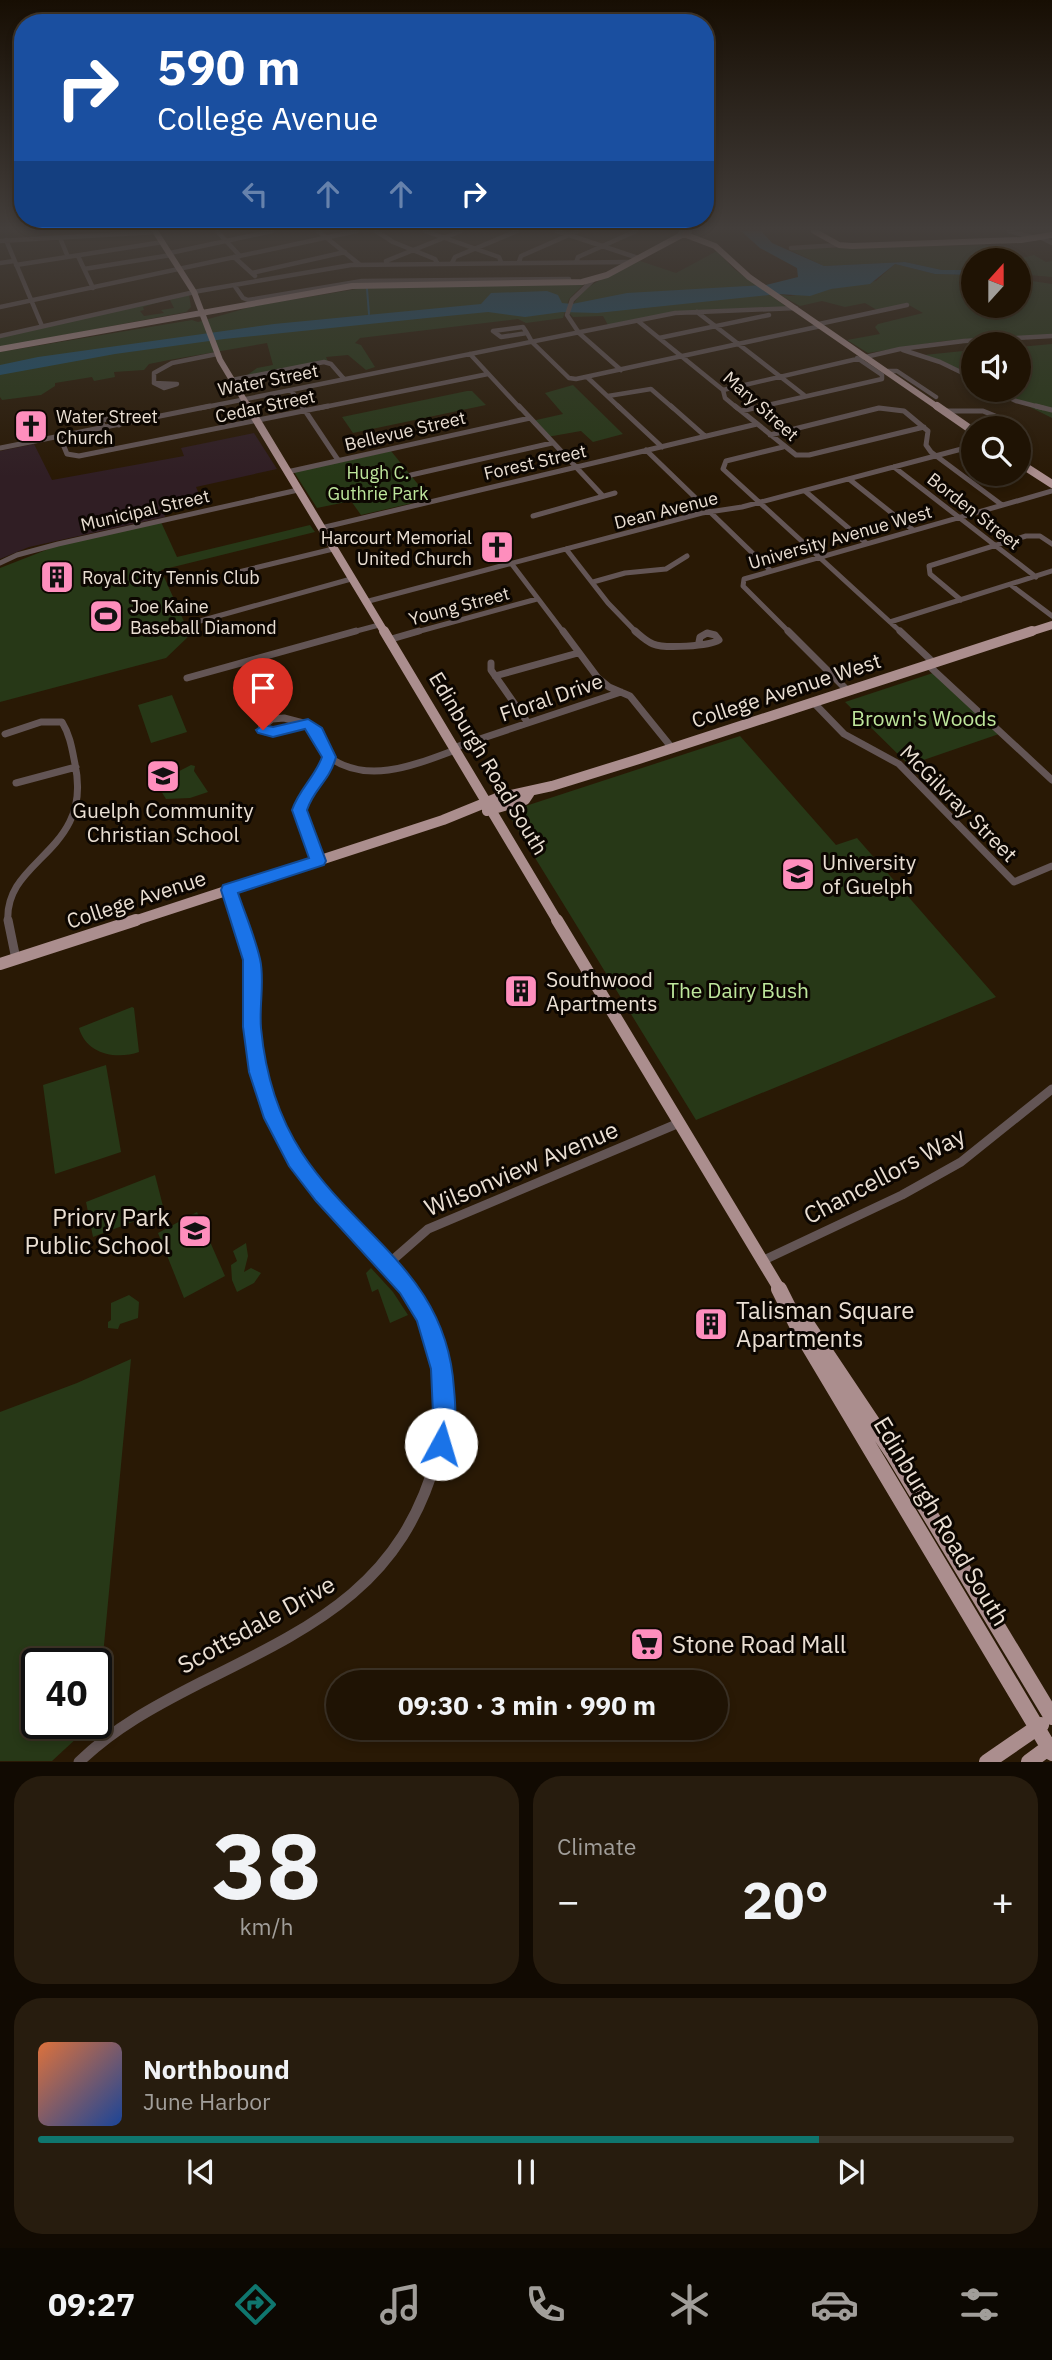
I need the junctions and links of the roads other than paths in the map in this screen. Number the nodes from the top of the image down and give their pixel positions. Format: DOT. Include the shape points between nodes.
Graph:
graph roads {
  1 [pos="36,313"];
  2 [pos="99,313"];
  3 [pos="187,313"];
  4 [pos="202,313"];
  5 [pos="214,313"];
  6 [pos="567,313"];
  7 [pos="675,313"];
  8 [pos="699,313"];
  9 [pos="772,313"];
  10 [pos="802,313"];
  11 [pos="871,313"];
  12 [pos="173,318"];
  13 [pos="205,320"];
  14 [pos="638,321"];
  15 [pos="820,325"];
  16 [pos="42,326"];
  17 [pos="715,326"];
  18 [pos="579,332"];
  19 [pos="527,333"];
  20 [pos="0,335"];
  21 [pos="1052,336"];
  22 [pos="659,338"];
  23 [pos="532,342"];
  24 [pos="738,344"];
  25 [pos="0,349"];
  26 [pos="900,349"];
  27 [pos="217,354"];
  28 [pos="470,354"];
  29 [pos="681,356"];
  30 [pos="865,356"];
  31 [pos="857,358"];
  32 [pos="621,370"];
  33 [pos="888,371"];
  34 [pos="961,372"];
  35 [pos="488,374"];
  36 [pos="779,375"];
  37 [pos="587,377"];
  38 [pos="344,379"];
  39 [pos="232,380"];
  40 [pos="154,383"];
  41 [pos="291,390"];
  42 [pos="723,390"];
  43 [pos="608,396"];
  44 [pos="804,396"];
  45 [pos="936,397"];
  46 [pos="244,400"];
  47 [pos="1020,402"];
  48 [pos="1052,410"];
  49 [pos="741,411"];
  50 [pos="945,411"];
  51 [pos="305,412"];
  52 [pos="995,416"];
  53 [pos="530,418"];
  54 [pos="257,422"];
  55 [pos="961,422"];
  56 [pos="757,424"];
  57 [pos="119,425"];
  58 [pos="924,427"];
  59 [pos="104,428"];
  60 [pos="769,435"];
  61 [pos="705,436"];
  62 [pos="60,437"];
  63 [pos="552,443"];
  64 [pos="662,447"];
  65 [pos="783,447"];
  66 [pos="0,448"];
  67 [pos="961,449"];
  68 [pos="646,450"];
  69 [pos="936,456"];
  70 [pos="338,460"];
  71 [pos="576,467"];
  72 [pos="894,467"];
  73 [pos="1031,470"];
  74 [pos="287,472"];
  75 [pos="411,475"];
  76 [pos="849,479"];
  77 [pos="1052,484"];
  78 [pos="298,490"];
  79 [pos="805,491"];
  80 [pos="1052,491"];
  81 [pos="615,493"];
  82 [pos="603,496"];
  83 [pos="759,502"];
  84 [pos="1002,505"];
  85 [pos="709,511"];
  86 [pos="533,516"];
  87 [pos="959,517"];
  88 [pos="321,528"];
  89 [pos="913,530"];
  90 [pos="866,543"];
  91 [pos="1052,544"];
  92 [pos="995,545"];
  93 [pos="333,548"];
  94 [pos="566,549"];
  95 [pos="687,556"];
  96 [pos="818,557"];
  97 [pos="0,563"];
  98 [pos="511,563"];
  99 [pos="771,570"];
  100 [pos="1052,571"];
  101 [pos="226,575"];
  102 [pos="1036,577"];
  103 [pos="351,579"];
  104 [pos="593,582"];
  105 [pos="1011,585"];
  106 [pos="537,599"];
  107 [pos="961,600"];
  108 [pos="365,602"];
  109 [pos="1052,616"];
  110 [pos="201,621"];
  111 [pos="890,622"];
  112 [pos="379,625"];
  113 [pos="1052,625"];
  114 [pos="388,640"];
  115 [pos="699,642"];
  116 [pos="578,653"];
  117 [pos="491,663"];
  118 [pos="930,663"];
  119 [pos="495,676"];
  120 [pos="187,677"];
  121 [pos="848,691"];
  122 [pos="621,692"];
  123 [pos="813,702"];
  124 [pos="528,723"];
  125 [pos="308,724"];
  126 [pos="5,734"];
  127 [pos="672,748"];
  128 [pos="454,749"];
  129 [pos="329,757"];
  130 [pos="76,766"];
  131 [pos="1052,780"];
  132 [pos="16,783"];
  133 [pos="489,806"];
  134 [pos="443,820"];
  135 [pos="318,861"];
  136 [pos="1052,866"];
  137 [pos="229,890"];
  138 [pos="16,959"];
  139 [pos="0,964"];
  140 [pos="1052,1089"];
  141 [pos="679,1123"];
  142 [pos="762,1261"];
  143 [pos="388,1264"];
  144 [pos="1047,1721"];
  145 [pos="1051,1749"];
  146 [pos="79,1762"];
  147 [pos="987,1762"];
  148 [pos="1028,1762"];
  1 -- 16 [label="street"];
  2 -- 16 [label="street"];
  3 -- 12 [label="main road"];
  4 -- 13 [label="main road, Edinburgh Road South"];
  5 -- 13 [label="main road"];
  6 -- 18 [label="street"];
  7 -- 14 [label="street, Water Street"];
  8 -- 17 [label="street"];
  9 -- 17 [label="street"];
  10 -- 15 [label="main road"];
  11 -- 15 [label="street"];
  12 -- 13 [label="main road"];
  12 -- 25 [label="main road"];
  13 -- 27 [label="main road, Edinburgh Road South"];
  14 -- 18 [label="street, Water Street"];
  14 -- 22 [label="street, Mary Street"];
  15 -- 24 [label="street"];
  15 -- 30 [label="main road"];
  16 -- 20 [label="street"];
  17 -- 22 [label="street"];
  17 -- 24 [label="street"];
  18 -- 23 [label="street, Water Street"];
  18 -- 32 [label="street"];
  19 -- 19 [label="street" via="521,326 493,331 501,337"];
  19 -- 23 [label="street"];
  21 -- 26 [label="street"];
  22 -- 29 [label="street, Mary Street"];
  23 -- 28 [label="street, Water Street"];
  23 -- 37 [label="street" via="569,378"];
  24 -- 29 [label="street"];
  24 -- 36 [label="street"];
  26 -- 30 [label="street"];
  26 -- 34 [label="street"];
  27 -- 39 [label="main road, Edinburgh Road South"];
  27 -- 40 [label="street" via="166,365 154,373"];
  28 -- 35 [label="street"];
  28 -- 38 [label="street, Water Street"];
  29 -- 32 [label="street"];
  29 -- 42 [label="street, Mary Street"];
  30 -- 31 [label="street"];
  30 -- 33 [label="main road"];
  31 -- 36 [label="street"];
  31 -- 44 [label="street" via="882,379"];
  32 -- 37 [label="street"];
  33 -- 45 [label="street" via="897,371"];
  33 -- 50 [label="main road"];
  35 -- 51 [label="street, Cedar Street"];
  35 -- 53 [label="street"];
  36 -- 42 [label="street"];
  36 -- 44 [label="street"];
  37 -- 43 [label="street"];
  38 -- 39 [label="street" via="324,362"];
  38 -- 41 [label="street, Water Street"];
  39 -- 46 [label="main road, Edinburgh Road South"];
  41 -- 46 [label="street, Water Street"];
  41 -- 51 [label="street"];
  42 -- 49 [label="street, Mary Street" via="725,398"];
  43 -- 61 [label="street" via="651,389"];
  43 -- 64 [label="street"];
  44 -- 49 [label="street"];
  46 -- 54 [label="main road, Edinburgh Road South"];
  46 -- 57 [label="street, Water Street"];
  47 -- 48 [label="street"];
  49 -- 56 [label="street, Mary Street"];
  50 -- 52 [label="street" via="983,411"];
  50 -- 55 [label="main road"];
  51 -- 54 [label="street, Cedar Street"];
  51 -- 70 [label="street"];
  53 -- 63 [label="street"];
  53 -- 70 [label="street, Bellevue Street"];
  54 -- 62 [label="street, Cedar Street" via="77,456 67,454"];
  54 -- 74 [label="main road, Edinburgh Road South"];
  56 -- 60 [label="street, Mary Street"];
  56 -- 61 [label="street, Forest Street"];
  57 -- 59 [label="street, Water Street"];
  57 -- 59 [label="street, Water Street" via="116,418 108,417 101,420"];
  58 -- 60 [label="street" via="904,411 886,407"];
  58 -- 65 [label="street, Mary Street" via="809,456"];
  58 -- 69 [label="street" via="928,449"];
  59 -- 62 [label="street, Water Street"];
  60 -- 65 [label="street, Mary Street"];
  61 -- 64 [label="street, Forest Street"];
  62 -- 66 [label="street, Water Street"];
  63 -- 71 [label="street"];
  63 -- 75 [label="street"];
  64 -- 68 [label="street, Forest Street"];
  65 -- 83 [label="street" via="724,463 723,469"];
  67 -- 69 [label="street, Dean Avenue"];
  68 -- 71 [label="street, Forest Street"];
  68 -- 85 [label="street"];
  69 -- 72 [label="street, Dean Avenue"];
  69 -- 84 [label="street"];
  70 -- 74 [label="street, Bellevue Street"];
  71 -- 82 [label="street"];
  71 -- 88 [label="street, Forest Street"];
  72 -- 76 [label="street, Dean Avenue"];
  72 -- 87 [label="street, Borden Street"];
  73 -- 77 [label="main road"];
  74 -- 78 [label="main road, Edinburgh Road South"];
  76 -- 79 [label="street, Dean Avenue"];
  76 -- 89 [label="street"];
  78 -- 88 [label="main road, Edinburgh Road South"];
  78 -- 97 [label="street, Municipal Street" via="58,544"];
  79 -- 83 [label="street, Dean Avenue"];
  79 -- 90 [label="street"];
  80 -- 84 [label="street, University Avenue West"];
  81 -- 82 [label="street"];
  82 -- 86 [label="street"];
  83 -- 85 [label="street, Dean Avenue"];
  83 -- 96 [label="street"];
  84 -- 87 [label="street, University Avenue West"];
  85 -- 94 [label="street, Dean Avenue"];
  85 -- 99 [label="street"];
  87 -- 89 [label="street, University Avenue West"];
  87 -- 92 [label="street, Borden Street"];
  88 -- 93 [label="main road, Edinburgh Road South"];
  89 -- 90 [label="street, University Avenue West"];
  90 -- 96 [label="street, University Avenue West"];
  91 -- 92 [label="street" via="1033,535"];
  92 -- 102 [label="street, Borden Street"];
  92 -- 107 [label="street" via="929,566 930,574"];
  93 -- 101 [label="street"];
  93 -- 103 [label="main road, Edinburgh Road South"];
  94 -- 98 [label="street, Dean Avenue"];
  94 -- 104 [label="street"];
  95 -- 104 [label="street" via="666,569"];
  96 -- 99 [label="street, University Avenue West"];
  96 -- 111 [label="street"];
  98 -- 106 [label="street"];
  98 -- 108 [label="street, Dean Avenue"];
  99 -- 121 [label="street, University Avenue West" via="747,578 743,586"];
  100 -- 102 [label="street"];
  102 -- 105 [label="street"];
  103 -- 108 [label="main road, Edinburgh Road South"];
  103 -- 110 [label="street"];
  104 -- 115 [label="street" via="649,643 677,647"];
  105 -- 107 [label="street"];
  105 -- 109 [label="street, Borden Street"];
  106 -- 114 [label="street, Young Street"];
  106 -- 116 [label="street"];
  107 -- 111 [label="street"];
  108 -- 112 [label="main road, Edinburgh Road South"];
  111 -- 118 [label="street"];
  112 -- 114 [label="main road, Edinburgh Road South"];
  112 -- 120 [label="street"];
  113 -- 118 [label="main road, College Avenue West"];
  114 -- 128 [label="main road, Edinburgh Road South"];
  116 -- 119 [label="street"];
  116 -- 122 [label="street" via="598,678"];
  117 -- 119 [label="street"];
  118 -- 121 [label="main road, College Avenue West"];
  118 -- 131 [label="street"];
  119 -- 124 [label="street"];
  121 -- 123 [label="main road, College Avenue West"];
  122 -- 124 [label="street, Floral Drive"];
  122 -- 127 [label="street" via="630,696"];
  123 -- 127 [label="main road, College Avenue West"];
  123 -- 136 [label="street, McGilvray Street" via="844,734 898,764 1014,882"];
  124 -- 128 [label="street, Floral Drive"];
  125 -- 125 [label="street" via="276,718 262,728 273,732"];
  125 -- 129 [label="street"];
  126 -- 130 [label="street" via="62,721"];
  127 -- 133 [label="main road, College Avenue West" via="531,791 525,800"];
  128 -- 129 [label="street, Floral Drive" via="410,766 370,771 343,766"];
  128 -- 133 [label="main road, Edinburgh Road South"];
  129 -- 135 [label="street" via="324,774 304,796 299,810"];
  130 -- 132 [label="street"];
  130 -- 138 [label="street" via="80,789 71,818 55,845 16,885 8,902"];
  133 -- 134 [label="main road, College Avenue West" via="457,820"];
  133 -- 141 [label="main road, Edinburgh Road South"];
  134 -- 135 [label="main road, College Avenue"];
  135 -- 137 [label="main road, College Avenue"];
  137 -- 138 [label="main road, College Avenue"];
  137 -- 143 [label="street, Scottsdale Drive" via="252,960 254,1051 273,1118 311,1180"];
  138 -- 139 [label="main road, College Avenue"];
  140 -- 142 [label="street, Chancellors Way" via="961,1162"];
  141 -- 142 [label="main road, Edinburgh Road South"];
  141 -- 143 [label="street, Wilsonview Avenue" via="438,1224"];
  142 -- 144 [label="main road, Edinburgh Road South" via="800,1331"];
  143 -- 146 [label="street, Scottsdale Drive" via="414,1295 431,1328 444,1398 438,1460 406,1534 373,1577 326,1616 130,1720"];
  144 -- 145 [label="main road, Edinburgh Road South"];
  144 -- 147 [label="main road"];
  145 -- 148 [label="main road"];
}
